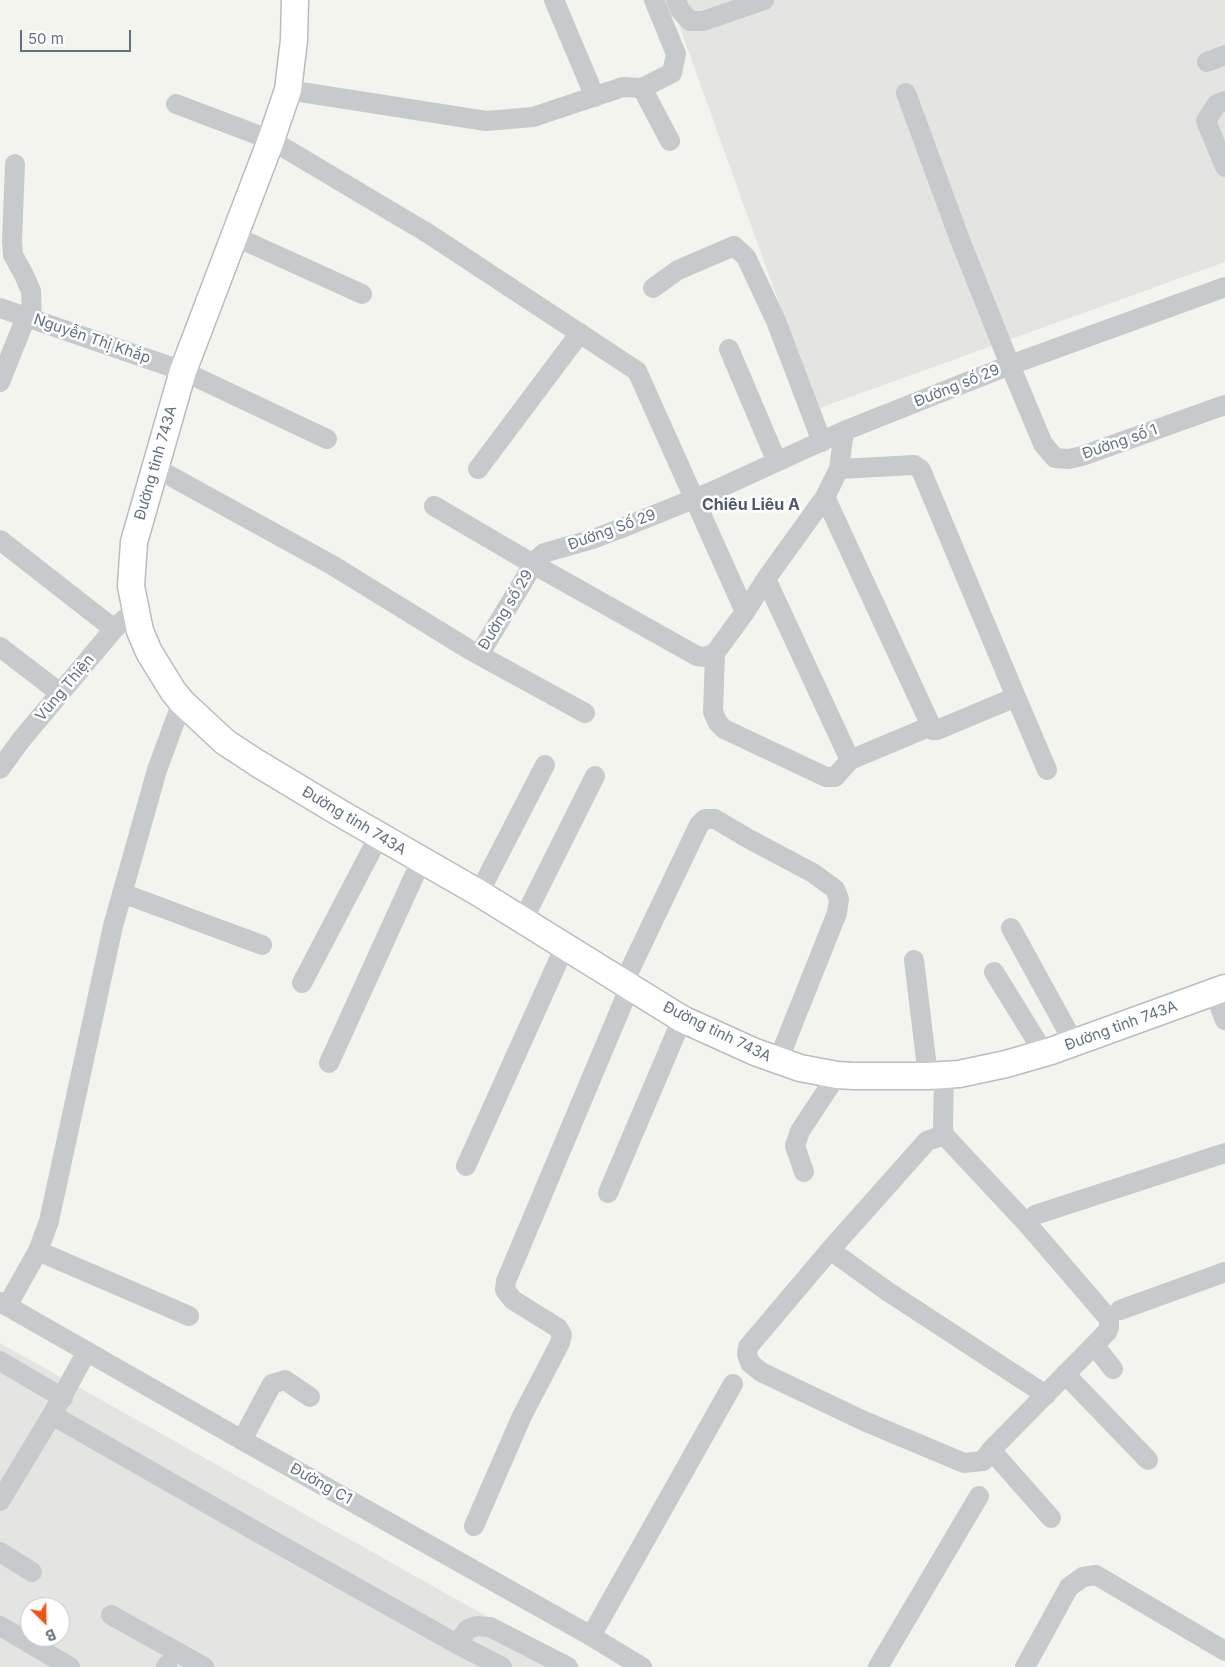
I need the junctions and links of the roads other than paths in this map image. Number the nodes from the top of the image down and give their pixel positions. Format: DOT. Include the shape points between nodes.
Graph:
graph roads {
  1 [pos="295,0"];
  2 [pos="554,0"];
  3 [pos="654,0"];
  4 [pos="676,0"];
  5 [pos="764,0"];
  6 [pos="642,88"];
  7 [pos="288,90"];
  8 [pos="906,93"];
  9 [pos="595,97"];
  10 [pos="1225,101"];
  11 [pos="176,104"];
  12 [pos="271,140"];
  13 [pos="670,141"];
  14 [pos="15,164"];
  15 [pos="1225,167"];
  16 [pos="234,236"];
  17 [pos="1225,287"];
  18 [pos="653,288"];
  19 [pos="362,294"];
  20 [pos="0,308"];
  21 [pos="29,318"];
  22 [pos="580,333"];
  23 [pos="729,349"];
  24 [pos="1010,365"];
  25 [pos="183,370"];
  26 [pos="0,382"];
  27 [pos="1225,405"];
  28 [pos="844,431"];
  29 [pos="327,438"];
  30 [pos="822,442"];
  31 [pos="777,462"];
  32 [pos="154,467"];
  33 [pos="478,469"];
  34 [pos="839,469"];
  35 [pos="825,497"];
  36 [pos="694,499"];
  37 [pos="434,506"];
  38 [pos="0,540"];
  39 [pos="533,564"];
  40 [pos="766,579"];
  41 [pos="135,610"];
  42 [pos="745,612"];
  43 [pos="114,630"];
  44 [pos="0,647"];
  45 [pos="715,653"];
  46 [pos="479,655"];
  47 [pos="60,693"];
  48 [pos="1016,697"];
  49 [pos="182,702"];
  50 [pos="585,713"];
  51 [pos="931,726"];
  52 [pos="850,760"];
  53 [pos="544,765"];
  54 [pos="0,769"];
  55 [pos="1047,770"];
  56 [pos="594,776"];
  57 [pos="379,836"];
  58 [pos="421,861"];
  59 [pos="122,893"];
  60 [pos="479,893"];
  61 [pos="523,920"];
  62 [pos="1011,928"];
  63 [pos="262,945"];
  64 [pos="565,946"];
  65 [pos="914,960"];
  66 [pos="994,972"];
  67 [pos="302,982"];
  68 [pos="627,984"];
  69 [pos="1219,990"];
  70 [pos="682,1019"];
  71 [pos="1225,1020"];
  72 [pos="1074,1043"];
  73 [pos="1044,1053"];
  74 [pos="778,1061"];
  75 [pos="329,1063"];
  76 [pos="837,1075"];
  77 [pos="936,1076"];
  78 [pos="944,1135"];
  79 [pos="1225,1153"];
  80 [pos="466,1166"];
  81 [pos="804,1172"];
  82 [pos="608,1193"];
  83 [pos="1035,1215"];
  84 [pos="830,1250"];
  85 [pos="38,1251"];
  86 [pos="1225,1272"];
  87 [pos="4,1304"];
  88 [pos="1120,1310"];
  89 [pos="189,1316"];
  90 [pos="1094,1344"];
  91 [pos="87,1351"];
  92 [pos="0,1361"];
  93 [pos="1113,1369"];
  94 [pos="1065,1374"];
  95 [pos="733,1384"];
  96 [pos="1046,1395"];
  97 [pos="310,1396"];
  98 [pos="57,1406"];
  99 [pos="242,1440"];
  100 [pos="987,1456"];
  101 [pos="1148,1460"];
  102 [pos="979,1496"];
  103 [pos="0,1500"];
  104 [pos="1051,1518"];
  105 [pos="474,1526"];
  106 [pos="0,1552"];
  107 [pos="32,1572"];
  108 [pos="111,1615"];
  109 [pos="0,1626"];
  110 [pos="591,1636"];
  111 [pos="457,1644"];
  112 [pos="1225,1650"];
  113 [pos="70,1667"];
  114 [pos="204,1667"];
  115 [pos="502,1667"];
  116 [pos="568,1667"];
  117 [pos="642,1667"];
  118 [pos="878,1667"];
  119 [pos="1024,1667"];
  1 -- 7 [label="main road, Đường tỉnh 743A"];
  2 -- 9 [label="street"];
  3 -- 6 [label="street" via="676,54 672,73"];
  4 -- 5 [label="street" via="690,21 703,21"];
  6 -- 9 [label="street" via="623,86"];
  6 -- 13 [label="street"];
  7 -- 9 [label="street" via="486,121 533,117"];
  7 -- 12 [label="main road, Đường tỉnh 743A"];
  8 -- 24 [label="street"];
  10 -- 15 [label="street" via="1217,104 1206,121"];
  11 -- 12 [label="street"];
  12 -- 16 [label="main road, Đường tỉnh 743A"];
  12 -- 22 [label="street" via="430,234"];
  14 -- 21 [label="street" via="13,255 31,291"];
  16 -- 19 [label="street"];
  16 -- 25 [label="main road, Đường tỉnh 743A"];
  17 -- 24 [label="street, Đường số 29"];
  18 -- 30 [label="street" via="678,270 734,246 746,257 776,321"];
  20 -- 21 [label="street, Nguyễn Thị Khắp"];
  21 -- 25 [label="street, Nguyễn Thị Khắp"];
  21 -- 26 [label="street"];
  22 -- 33 [label="street"];
  22 -- 36 [label="street" via="637,371"];
  23 -- 31 [label="street"];
  24 -- 27 [label="street, Đường số 1" via="1043,444 1055,458 1082,456"];
  24 -- 28 [label="street, Đường số 29"];
  25 -- 29 [label="street, Nguyễn Thị Khắp"];
  25 -- 32 [label="main road, Đường tỉnh 743A"];
  28 -- 30 [label="street, Đường số 29"];
  28 -- 34 [label="street"];
  30 -- 31 [label="street, Đường số 29"];
  31 -- 36 [label="street, Đường số 29"];
  32 -- 41 [label="main road, Đường tỉnh 743A" via="134,542 132,586"];
  32 -- 46 [label="street" via="332,565"];
  34 -- 35 [label="street"];
  34 -- 48 [label="street" via="914,465 920,470"];
  35 -- 40 [label="street"];
  35 -- 51 [label="street"];
  36 -- 39 [label="street, Đường Số 29" via="593,539 544,553"];
  36 -- 42 [label="street"];
  37 -- 39 [label="street"];
  38 -- 43 [label="street"];
  39 -- 45 [label="street" via="698,656"];
  39 -- 46 [label="street, Đường số 29"];
  40 -- 42 [label="street"];
  40 -- 52 [label="street"];
  41 -- 43 [label="street, Vũng Thiện"];
  41 -- 49 [label="main road, Đường tỉnh 743A" via="149,652"];
  42 -- 45 [label="street"];
  43 -- 47 [label="street, Vũng Thiện"];
  44 -- 47 [label="street"];
  45 -- 52 [label="street" via="714,712 724,729 826,776 835,777"];
  46 -- 50 [label="street"];
  47 -- 54 [label="street, Vũng Thiện"];
  48 -- 51 [label="street" via="937,730 932,730"];
  48 -- 55 [label="street"];
  49 -- 57 [label="main road, Đường tỉnh 743A" via="226,742"];
  49 -- 59 [label="street" via="157,770"];
  51 -- 52 [label="street"];
  53 -- 60 [label="street"];
  56 -- 61 [label="street"];
  57 -- 58 [label="main road, Đường tỉnh 743A"];
  57 -- 67 [label="street"];
  58 -- 60 [label="main road, Đường tỉnh 743A"];
  58 -- 75 [label="street"];
  59 -- 63 [label="street"];
  59 -- 85 [label="street" via="49,1221"];
  60 -- 61 [label="main road, Đường tỉnh 743A"];
  61 -- 64 [label="main road, Đường tỉnh 743A"];
  62 -- 72 [label="street"];
  64 -- 68 [label="main road, Đường tỉnh 743A"];
  64 -- 80 [label="street"];
  65 -- 77 [label="street"];
  66 -- 73 [label="street"];
  68 -- 70 [label="main road, Đường tỉnh 743A"];
  68 -- 74 [label="street" via="699,825 715,818 813,874 834,889 839,899 837,913"];
  68 -- 105 [label="street" via="506,1281 505,1290 513,1300 558,1328 562,1335"];
  69 -- 71 [label="street"];
  69 -- 72 [label="main road, Đường tỉnh 743A"];
  70 -- 74 [label="main road, Đường tỉnh 743A"];
  70 -- 82 [label="street"];
  72 -- 73 [label="main road, Đường tỉnh 743A"];
  73 -- 77 [label="main road, Đường tỉnh 743A" via="965,1073"];
  74 -- 76 [label="main road, Đường tỉnh 743A"];
  76 -- 77 [label="main road, Đường tỉnh 743A"];
  76 -- 81 [label="street" via="800,1131 795,1146"];
  77 -- 78 [label="street"];
  78 -- 84 [label="street" via="927,1141"];
  78 -- 90 [label="street" via="1029,1226 1109,1319 1107,1332"];
  79 -- 83 [label="street"];
  84 -- 96 [label="street" via="887,1292"];
  84 -- 100 [label="street" via="748,1347 750,1363 761,1372 956,1461 964,1464"];
  85 -- 87 [label="street"];
  85 -- 89 [label="street"];
  86 -- 88 [label="street"];
  87 -- 91 [label="street, Đường C1"];
  90 -- 93 [label="street"];
  90 -- 94 [label="street"];
  91 -- 98 [label="street"];
  91 -- 99 [label="street, Đường C1"];
  92 -- 98 [label="street"];
  94 -- 96 [label="street"];
  94 -- 101 [label="street"];
  95 -- 110 [label="street"];
  96 -- 100 [label="street"];
  97 -- 99 [label="street" via="285,1380 272,1384"];
  98 -- 103 [label="street"];
  98 -- 111 [label="street"];
  99 -- 110 [label="street, Đường C1"];
  100 -- 104 [label="street"];
  102 -- 118 [label="street"];
  106 -- 107 [label="street"];
  108 -- 114 [label="street"];
  109 -- 113 [label="street"];
  110 -- 117 [label="street, Đường C1"];
  111 -- 115 [label="street"];
  111 -- 116 [label="street" via="468,1629 490,1627"];
  112 -- 119 [label="street" via="1096,1575 1083,1577 1069,1587"];
}
